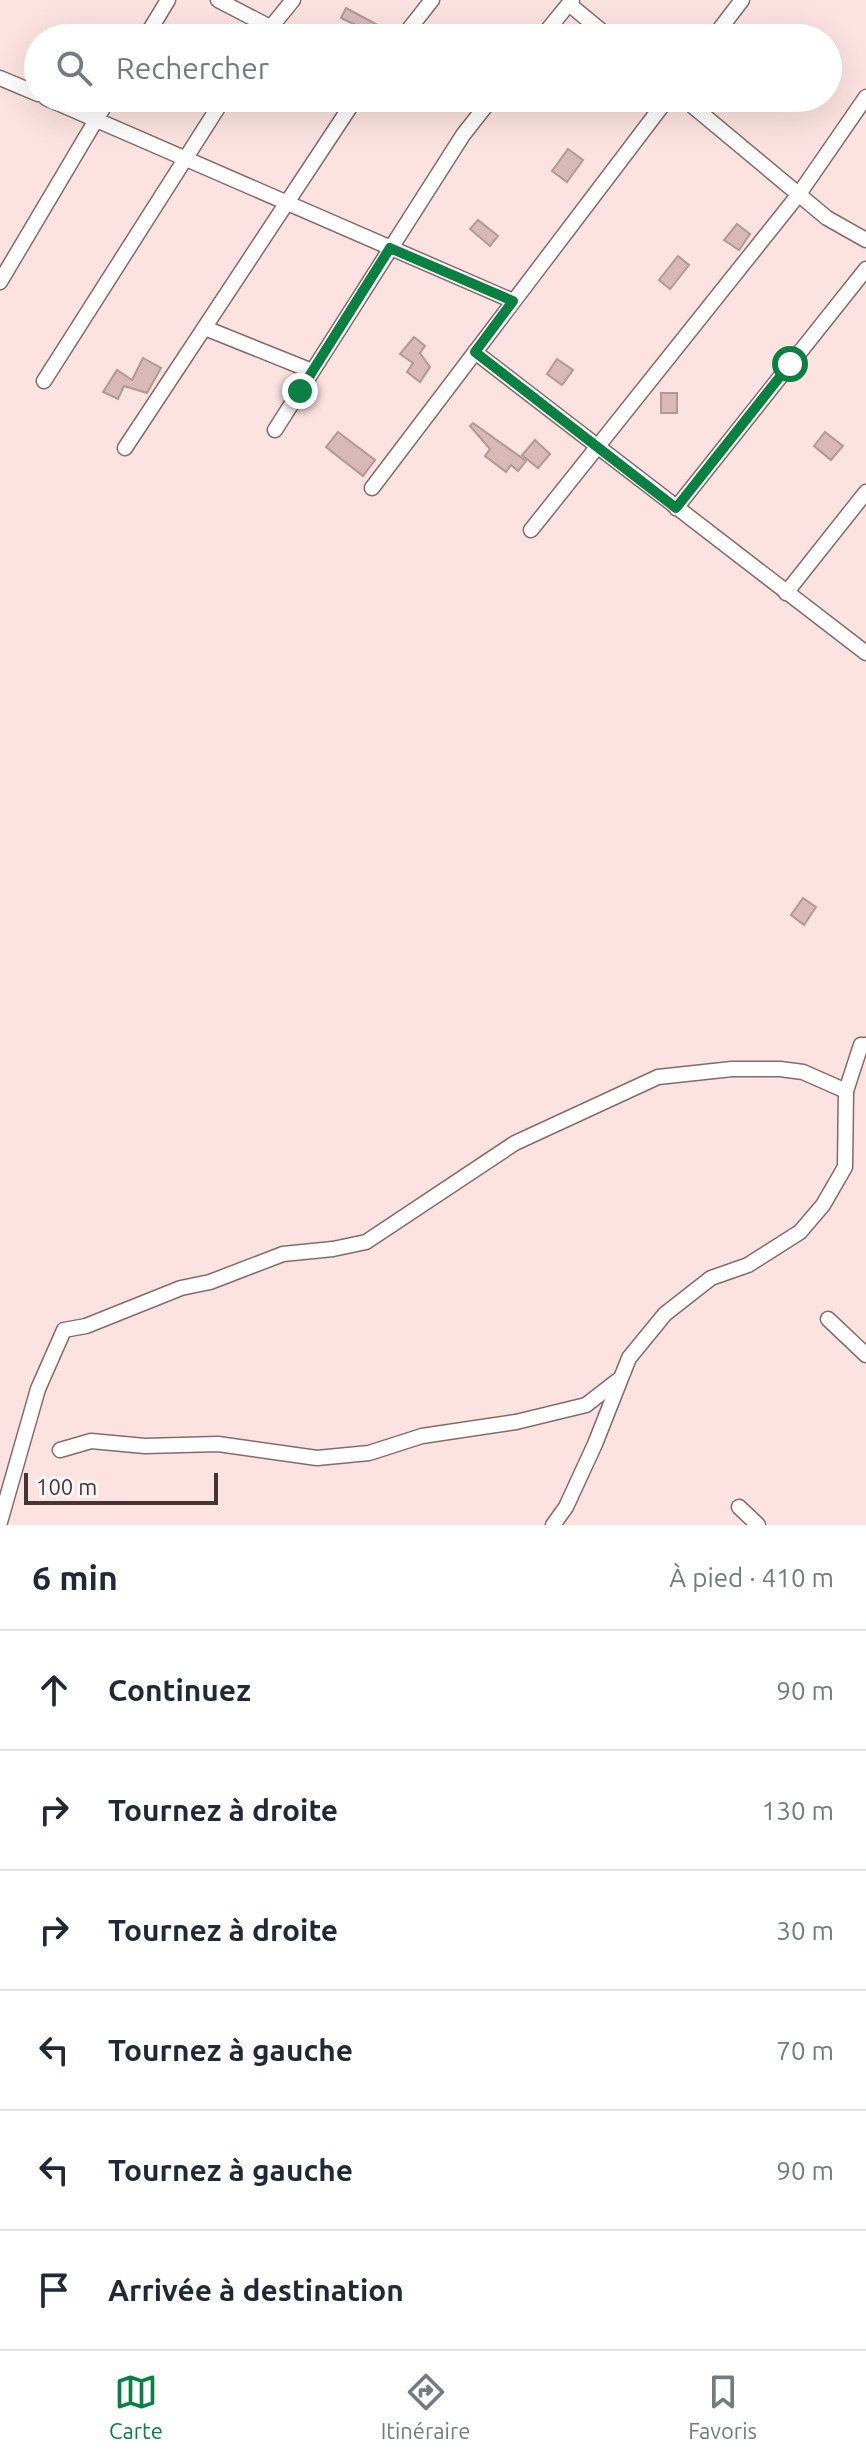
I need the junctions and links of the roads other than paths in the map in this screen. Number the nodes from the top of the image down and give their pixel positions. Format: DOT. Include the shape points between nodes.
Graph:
graph roads {
  1 [pos="168,0"];
  2 [pos="218,0"];
  3 [pos="293,0"];
  4 [pos="432,0"];
  5 [pos="742,0"];
  6 [pos="570,2"];
  7 [pos="153,24"];
  8 [pos="253,24"];
  9 [pos="273,24"];
  10 [pos="413,24"];
  11 [pos="552,24"];
  12 [pos="594,24"];
  13 [pos="724,24"];
  14 [pos="0,78"];
  15 [pos="24,88"];
  16 [pos="866,97"];
  17 [pos="78,112"];
  18 [pos="101,112"];
  19 [pos="215,112"];
  20 [pos="347,112"];
  21 [pos="481,112"];
  22 [pos="657,112"];
  23 [pos="700,112"];
  24 [pos="96,120"];
  25 [pos="185,159"];
  26 [pos="799,194"];
  27 [pos="287,203"];
  28 [pos="866,240"];
  29 [pos="390,248"];
  30 [pos="866,269"];
  31 [pos="0,282"];
  32 [pos="513,301"];
  33 [pos="205,328"];
  34 [pos="475,352"];
  35 [pos="312,371"];
  36 [pos="44,381"];
  37 [pos="275,430"];
  38 [pos="597,447"];
  39 [pos="125,448"];
  40 [pos="372,488"];
  41 [pos="866,492"];
  42 [pos="676,508"];
  43 [pos="531,530"];
  44 [pos="786,593"];
  45 [pos="866,653"];
  46 [pos="866,1045"];
  47 [pos="846,1091"];
  48 [pos="828,1319"];
  49 [pos="866,1355"];
  50 [pos="621,1378"];
  51 [pos="60,1450"];
  52 [pos="739,1507"];
  53 [pos="0,1522"];
  54 [pos="553,1525"];
  55 [pos="758,1525"];
  1 -- 7 [label="street"];
  2 -- 8 [label="street"];
  3 -- 9 [label="street"];
  4 -- 10 [label="street"];
  5 -- 13 [label="street"];
  6 -- 11 [label="street"];
  6 -- 12 [label="street"];
  14 -- 15 [label="street"];
  16 -- 26 [label="street"];
  17 -- 24 [label="street"];
  18 -- 24 [label="street"];
  19 -- 25 [label="street"];
  20 -- 27 [label="street"];
  21 -- 29 [label="street"];
  22 -- 32 [label="street"];
  23 -- 26 [label="street"];
  24 -- 25 [label="street"];
  24 -- 31 [label="street"];
  25 -- 27 [label="street"];
  25 -- 36 [label="street"];
  26 -- 28 [label="street"];
  26 -- 38 [label="street"];
  27 -- 29 [label="street"];
  27 -- 33 [label="street"];
  29 -- 32 [label="street"];
  29 -- 35 [label="street"];
  30 -- 42 [label="street"];
  32 -- 34 [label="street"];
  33 -- 35 [label="street"];
  33 -- 39 [label="street"];
  34 -- 38 [label="street"];
  34 -- 40 [label="street"];
  35 -- 37 [label="street"];
  38 -- 42 [label="street"];
  38 -- 43 [label="street"];
  41 -- 44 [label="street"];
  42 -- 44 [label="street"];
  44 -- 45 [label="street"];
  46 -- 47 [label="street" via="861,1045"];
  47 -- 50 [label="street" via="845,1167 823,1205 800,1232 748,1265 711,1278 665,1314 629,1358"];
  47 -- 53 [label="street" via="803,1072 780,1069 658,1077 515,1143 366,1242 283,1254 86,1326 70,1326 38,1389"];
  48 -- 49 [label="street"];
  50 -- 51 [label="street" via="586,1405 422,1436 369,1453 317,1458 218,1444 91,1441"];
  50 -- 54 [label="street" via="566,1507"];
  52 -- 55 [label="street"];
}
